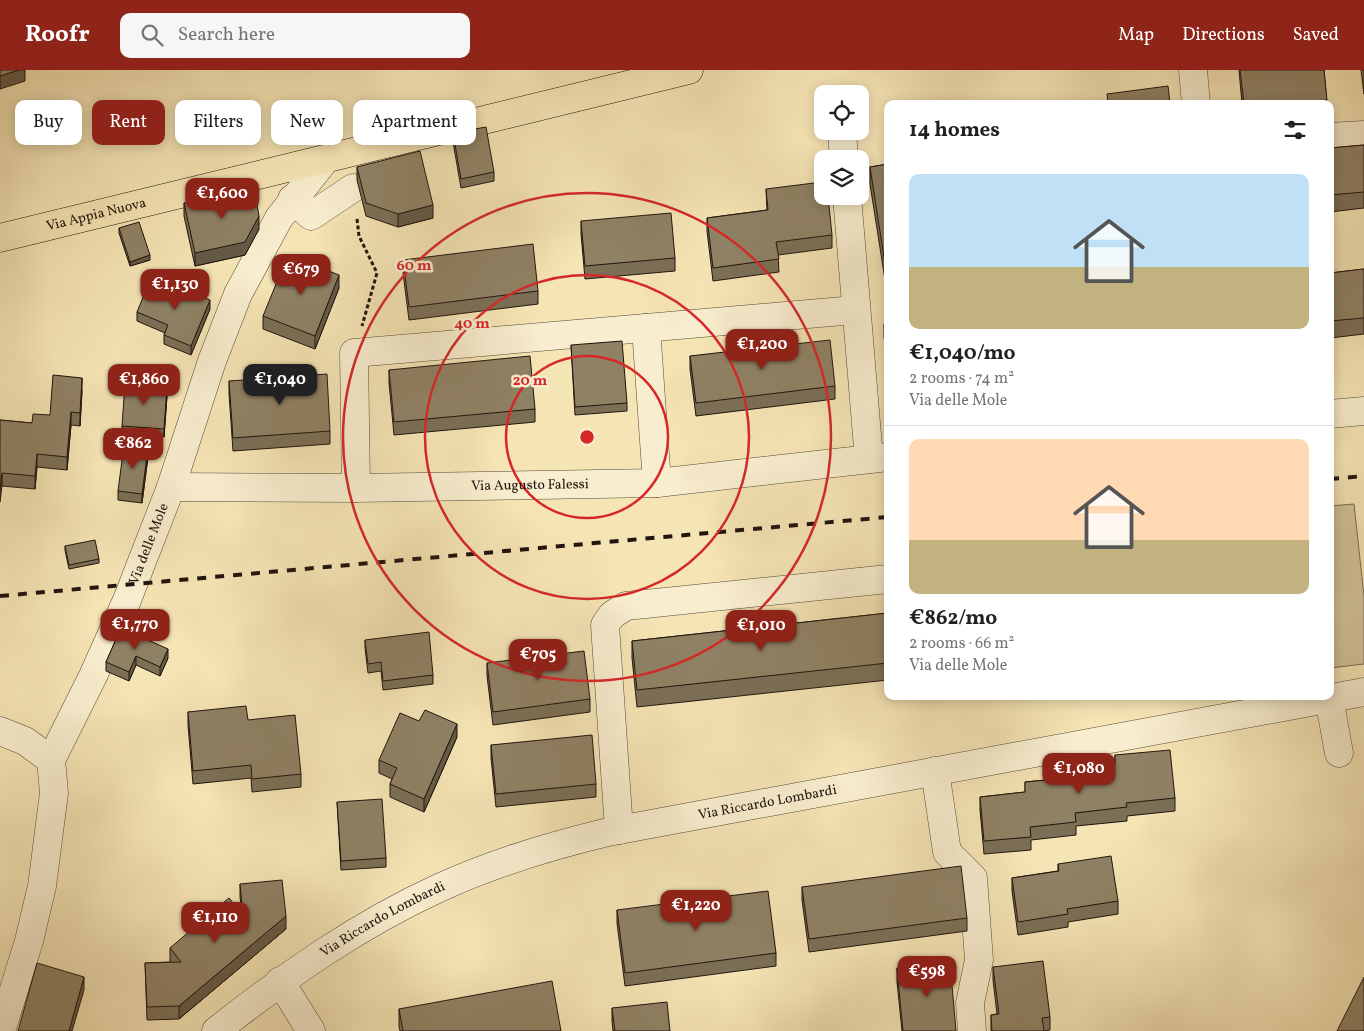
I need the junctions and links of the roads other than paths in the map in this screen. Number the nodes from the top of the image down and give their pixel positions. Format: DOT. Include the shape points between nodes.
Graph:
graph roads {
  1 [pos="688,70"];
  2 [pos="1194,70"];
  3 [pos="1196,100"];
  4 [pos="1364,135"];
  5 [pos="1334,137"];
  6 [pos="325,160"];
  7 [pos="353,188"];
  8 [pos="292,199"];
  9 [pos="848,205"];
  10 [pos="0,238"];
  11 [pos="855,310"];
  12 [pos="646,328"];
  13 [pos="1364,411"];
  14 [pos="1334,414"];
  15 [pos="878,458"];
  16 [pos="657,483"];
  17 [pos="171,487"];
  18 [pos="356,488"];
  19 [pos="884,579"];
  20 [pos="1364,692"];
  21 [pos="1334,697"];
  22 [pos="1318,700"];
  23 [pos="1329,700"];
  24 [pos="0,731"];
  25 [pos="1339,753"];
  26 [pos="51,760"];
  27 [pos="936,771"];
  28 [pos="619,830"];
  29 [pos="280,981"];
  30 [pos="1,1031"];
  31 [pos="216,1031"];
  32 [pos="311,1031"];
  33 [pos="972,1031"];
  1 -- 6 [label="main road, Via Appia Nuova"];
  2 -- 3 [label="street"];
  4 -- 5 [label="street"];
  6 -- 8 [label="street, Via delle Mole"];
  6 -- 10 [label="main road, Via Appia Nuova"];
  7 -- 8 [label="street" via="311,216"];
  8 -- 17 [label="street, Via delle Mole" via="268,235 238,294 212,361"];
  9 -- 11 [label="street"];
  11 -- 12 [label="street"];
  11 -- 15 [label="street"];
  12 -- 16 [label="street"];
  12 -- 18 [label="street" via="354,353"];
  13 -- 14 [label="street"];
  15 -- 16 [label="street, Via Augusto Falessi"];
  16 -- 18 [label="street, Via Augusto Falessi"];
  17 -- 18 [label="street, Via Augusto Falessi"];
  17 -- 26 [label="street, Via delle Mole" via="117,624"];
  19 -- 28 [label="street" via="626,606 612,615 605,625"];
  20 -- 21 [label="street, Via Riccardo Lombardi"];
  22 -- 27 [label="street, Via Riccardo Lombardi"];
  23 -- 25 [label="street"];
  24 -- 26 [label="street" via="25,741"];
  26 -- 30 [label="street" via="54,793 42,886"];
  27 -- 28 [label="street, Via Riccardo Lombardi"];
  27 -- 33 [label="street" via="947,852 973,878 979,960 970,1003"];
  28 -- 29 [label="street, Via Riccardo Lombardi" via="551,846 440,888 345,938"];
  29 -- 31 [label="street, Via Riccardo Lombardi"];
  29 -- 32 [label="street"];
}
